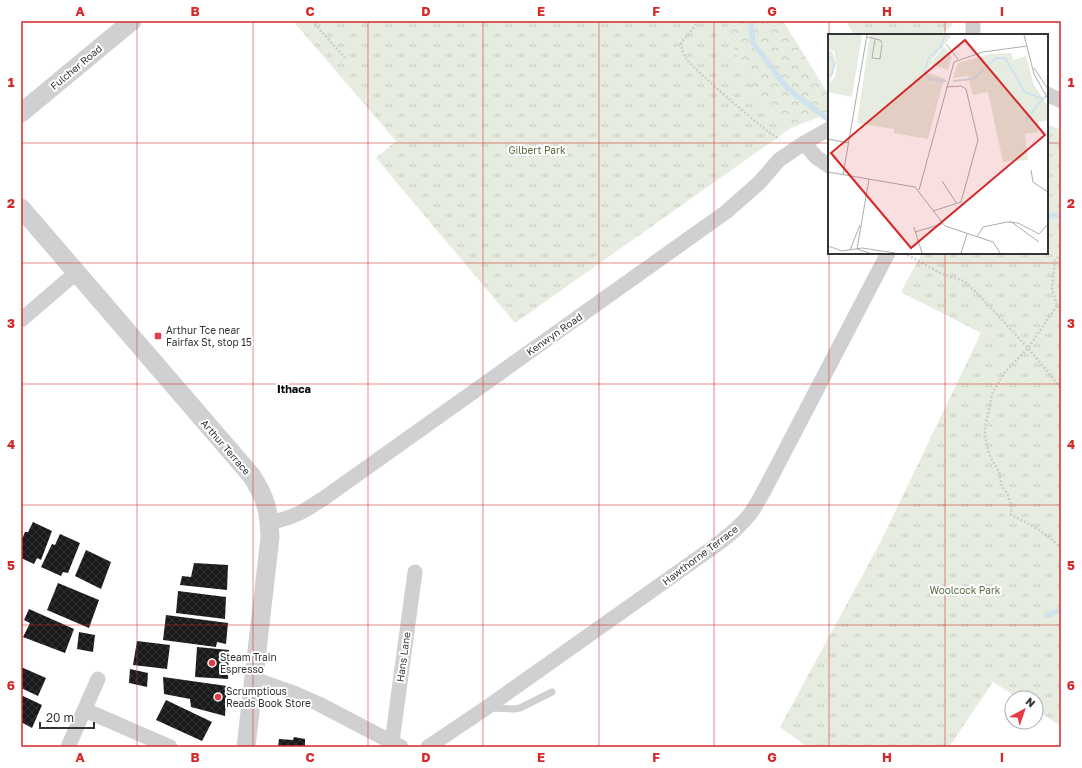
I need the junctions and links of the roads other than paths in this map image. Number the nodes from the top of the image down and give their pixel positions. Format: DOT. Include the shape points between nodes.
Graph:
graph roads {
  1 [pos="973,21"];
  2 [pos="126,23"];
  3 [pos="973,34"];
  4 [pos="1048,94"];
  5 [pos="1061,101"];
  6 [pos="21,113"];
  7 [pos="828,130"];
  8 [pos="804,143"];
  9 [pos="828,165"];
  10 [pos="21,208"];
  11 [pos="887,254"];
  12 [pos="77,272"];
  13 [pos="21,320"];
  14 [pos="270,522"];
  15 [pos="415,572"];
  16 [pos="98,679"];
  17 [pos="254,679"];
  18 [pos="552,692"];
  19 [pos="486,708"];
  20 [pos="84,710"];
  21 [pos="397,745"];
  22 [pos="68,747"];
  23 [pos="170,747"];
  24 [pos="246,747"];
  25 [pos="428,747"];
  1 -- 3 [label="street"];
  2 -- 6 [label="street, Fulcher Road"];
  4 -- 5 [label="street"];
  7 -- 8 [label="street, Kenwyn Road"];
  8 -- 9 [label="street" via="816,157"];
  8 -- 14 [label="street, Kenwyn Road" via="779,160 759,183 726,212 334,491 299,514"];
  10 -- 12 [label="street, Arthur Terrace"];
  11 -- 19 [label="street, Hawthorne Terrace" via="751,513 715,546"];
  12 -- 13 [label="street"];
  12 -- 14 [label="street, Arthur Terrace" via="251,475 264,497"];
  14 -- 17 [label="street, Arthur Terrace"];
  15 -- 21 [label="street, Hans Lane"];
  16 -- 20 [label="street"];
  17 -- 21 [label="street" via="319,704"];
  17 -- 24 [label="street, Arthur Terrace"];
  18 -- 19 [label="lane" via="520,708"];
  19 -- 25 [label="street, Hawthorne Terrace"];
  20 -- 22 [label="street"];
  20 -- 23 [label="street"];
}
